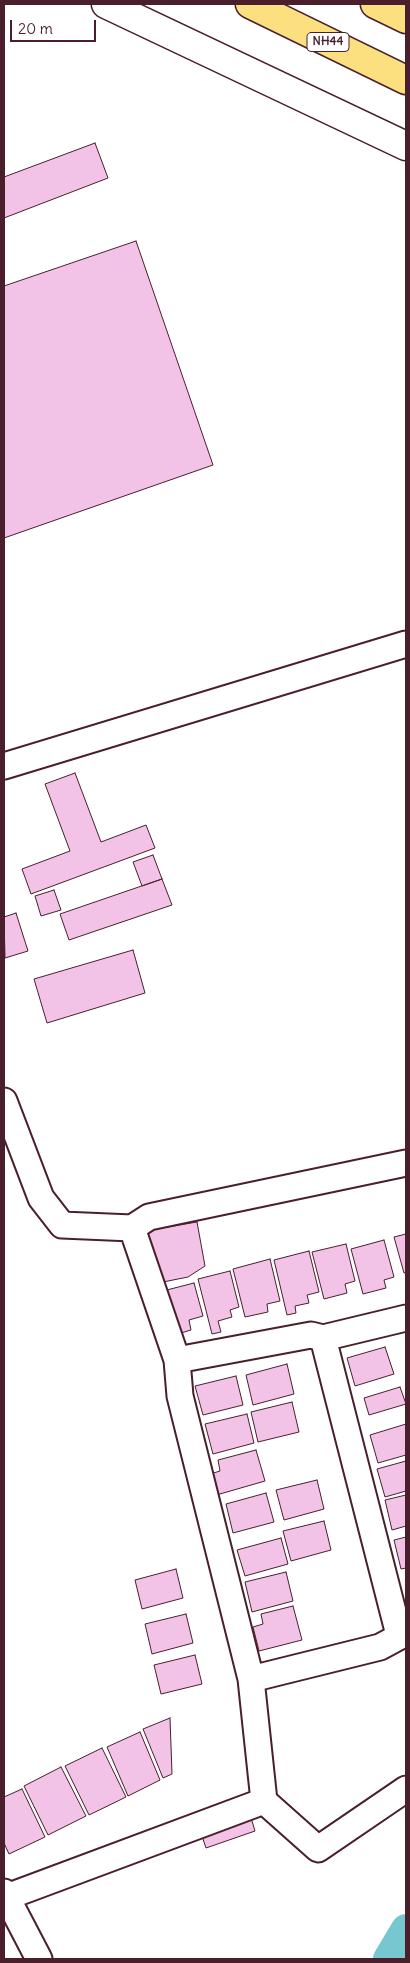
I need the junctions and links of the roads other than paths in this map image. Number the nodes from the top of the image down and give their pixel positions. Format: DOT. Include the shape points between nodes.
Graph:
graph roads {
  1 [pos="106,4"];
  2 [pos="250,4"];
  3 [pos="375,4"];
  4 [pos="406,19"];
  5 [pos="406,80"];
  6 [pos="406,146"];
  7 [pos="406,644"];
  8 [pos="4,766"];
  9 [pos="4,1101"];
  10 [pos="406,1163"];
  11 [pos="132,1228"];
  12 [pos="406,1318"];
  13 [pos="324,1338"];
  14 [pos="178,1360"];
  15 [pos="403,1634"];
  16 [pos="251,1679"];
  17 [pos="406,1789"];
  18 [pos="264,1801"];
  19 [pos="5,1895"];
  20 [pos="39,1959"];
  1 -- 6 [label="street"];
  2 -- 5 [label="highway, NH44"];
  3 -- 4 [label="highway"];
  7 -- 8 [label="street"];
  9 -- 11 [label="street" via="41,1198 62,1225"];
  10 -- 11 [label="street" via="149,1217"];
  11 -- 14 [label="street"];
  12 -- 13 [label="street"];
  13 -- 14 [label="street" via="311,1335"];
  13 -- 15 [label="street"];
  14 -- 16 [label="street" via="180,1396"];
  15 -- 16 [label="street" via="380,1647"];
  16 -- 18 [label="street"];
  17 -- 18 [label="street" via="318,1849"];
  18 -- 19 [label="street"];
  19 -- 20 [label="street"];
}
